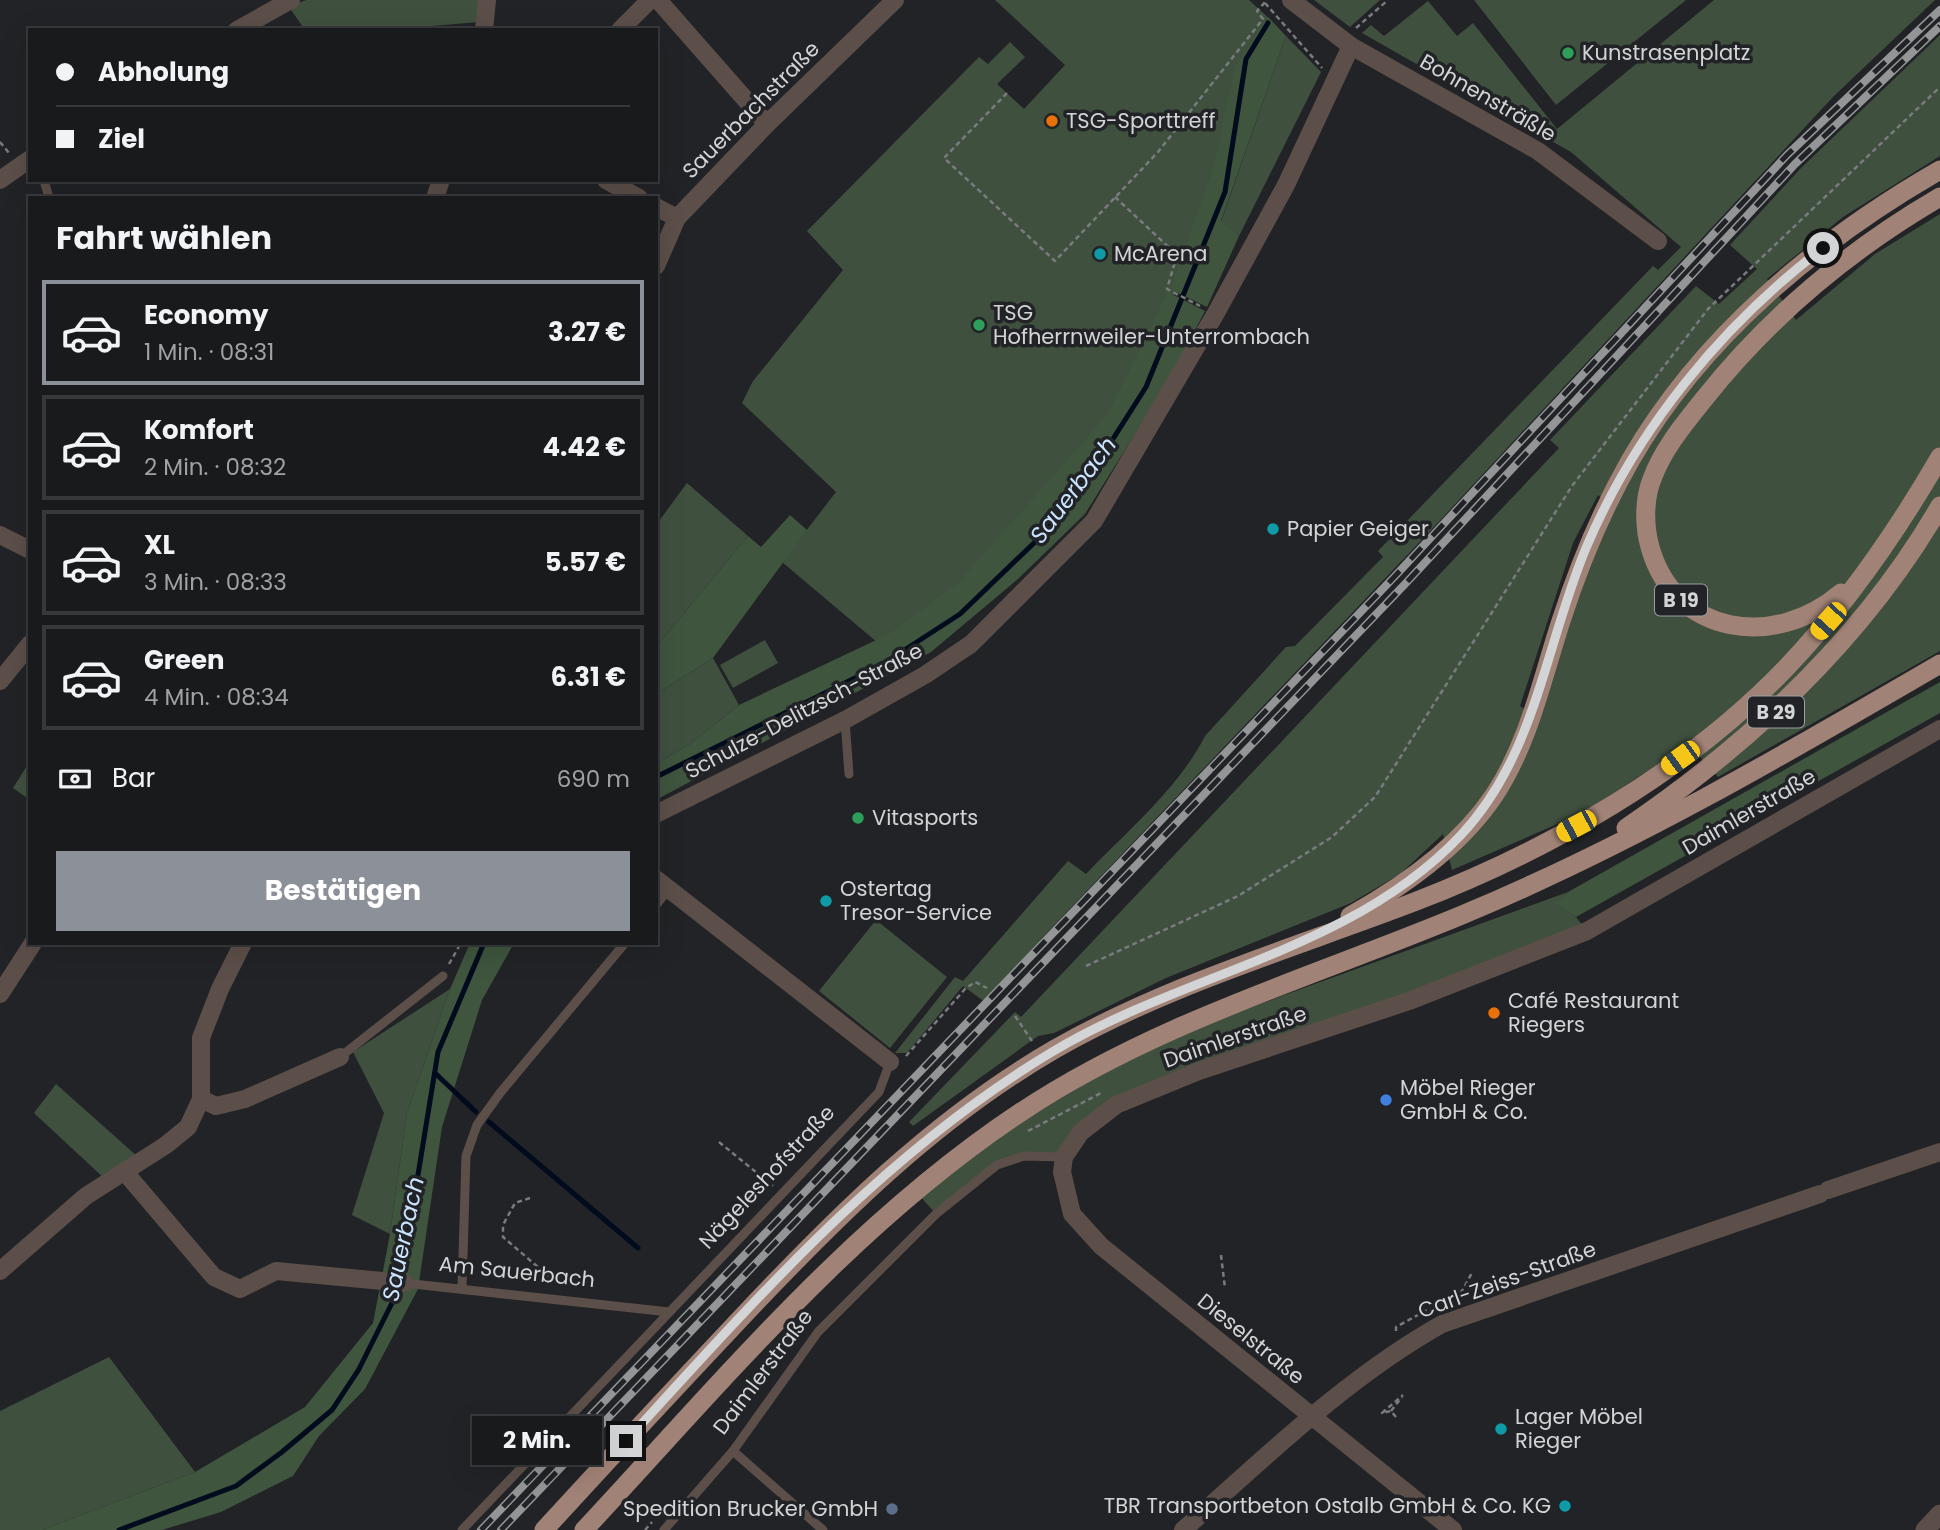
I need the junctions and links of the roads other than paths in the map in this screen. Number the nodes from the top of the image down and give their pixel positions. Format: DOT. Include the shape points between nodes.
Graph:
graph roads {
  1 [pos="291,0"];
  2 [pos="487,0"];
  3 [pos="649,0"];
  4 [pos="658,0"];
  5 [pos="895,0"];
  6 [pos="1291,0"];
  7 [pos="874,6"];
  8 [pos="241,28"];
  9 [pos="484,28"];
  10 [pos="622,28"];
  11 [pos="1348,44"];
  12 [pos="767,124"];
  13 [pos="28,160"];
  14 [pos="1940,170"];
  15 [pos="0,180"];
  16 [pos="610,182"];
  17 [pos="635,196"];
  18 [pos="1940,197"];
  19 [pos="658,208"];
  20 [pos="677,218"];
  21 [pos="1658,241"];
  22 [pos="658,261"];
  23 [pos="1940,457"];
  24 [pos="1940,506"];
  25 [pos="0,535"];
  26 [pos="28,549"];
  27 [pos="1875,561"];
  28 [pos="28,646"];
  29 [pos="1940,664"];
  30 [pos="0,681"];
  31 [pos="845,720"];
  32 [pos="1940,729"];
  33 [pos="849,774"];
  34 [pos="658,813"];
  35 [pos="1563,868"];
  36 [pos="663,884"];
  37 [pos="32,945"];
  38 [pos="242,945"];
  39 [pos="623,945"];
  40 [pos="1287,949"];
  41 [pos="443,976"];
  42 [pos="0,995"];
  43 [pos="340,1057"];
  44 [pos="890,1062"];
  45 [pos="201,1099"];
  46 [pos="1940,1152"];
  47 [pos="1064,1157"];
  48 [pos="124,1171"];
  49 [pos="0,1271"];
  50 [pos="397,1281"];
  51 [pos="462,1289"];
  52 [pos="669,1312"];
  53 [pos="1310,1417"];
  54 [pos="733,1451"];
  55 [pos="1940,1514"];
  56 [pos="462,1530"];
  57 [pos="544,1530"];
  58 [pos="584,1530"];
  59 [pos="664,1530"];
  60 [pos="822,1530"];
  61 [pos="1183,1530"];
  62 [pos="1453,1530"];
  63 [pos="1925,1530"];
  1 -- 8 [label="street"];
  2 -- 9 [label="street"];
  3 -- 10 [label="street"];
  4 -- 12 [label="street"];
  5 -- 7 [label="street, Sauerbachstraße"];
  6 -- 11 [label="street, Bohnensträßle"];
  7 -- 12 [label="street, Sauerbachstraße"];
  11 -- 21 [label="street, Bohnensträßle" via="1538,151"];
  11 -- 31 [label="street, Schulze-Delitzsch-Straße" via="1336,83 1286,185 1094,521 971,643"];
  12 -- 20 [label="street, Sauerbachstraße"];
  13 -- 15 [label="street"];
  14 -- 40 [label="highway, B 29" via="1797,269 1739,321 1670,400 1631,459 1586,548 1530,721 1511,763 1494,795 1459,837 1379,900"];
  16 -- 17 [label="street"];
  18 -- 27 [label="highway, B 19" via="1904,217 1784,309 1738,356 1669,445 1651,480 1646,504 1646,534 1665,581 1684,604 1710,619 1740,628 1779,625 1809,616"];
  19 -- 20 [label="street"];
  20 -- 22 [label="street, Sauerbachstraße"];
  23 -- 27 [label="highway, B 19"];
  24 -- 35 [label="highway, B 29" via="1843,641 1777,711 1698,779"];
  25 -- 26 [label="street"];
  27 -- 40 [label="highway, B 29" via="1784,670 1697,746 1647,782 1592,817 1485,872"];
  28 -- 30 [label="street"];
  29 -- 35 [label="highway" via="1607,851"];
  31 -- 33 [label="lane"];
  31 -- 34 [label="street, Schulze-Delitzsch-Straße"];
  32 -- 47 [label="street, Daimlerstraße" via="1587,931 1409,1001 1199,1071 1116,1105 1081,1132"];
  35 -- 58 [label="highway, B 29" via="1462,915 1205,1014 1123,1053 1023,1111 898,1204 841,1258"];
  36 -- 44 [label="street"];
  37 -- 42 [label="street"];
  38 -- 45 [label="street" via="201,1038"];
  39 -- 51 [label="lane" via="477,1125 466,1156"];
  40 -- 57 [label="highway, B 29" via="1112,1019 977,1099 892,1166 812,1243"];
  41 -- 43 [label="lane"];
  43 -- 45 [label="street" via="245,1099 216,1106"];
  44 -- 52 [label="lane, Nägeleshofstraße" via="879,1092"];
  45 -- 48 [label="street" via="188,1127"];
  46 -- 53 [label="street, Carl-Zeiss-Straße" via="1442,1324 1393,1352"];
  47 -- 53 [label="street, Dieselstraße" via="1064,1187 1072,1214 1101,1245"];
  47 -- 54 [label="lane, Daimlerstraße" via="1008,1160 956,1198 818,1332"];
  48 -- 49 [label="street" via="86,1196"];
  48 -- 50 [label="street, Am Sauerbach" via="214,1277 240,1290 276,1270"];
  50 -- 51 [label="lane, Am Sauerbach"];
  51 -- 52 [label="lane, Am Sauerbach"];
  52 -- 56 [label="lane, Nägeleshofstraße"];
  53 -- 61 [label="street, Carl-Zeiss-Straße"];
  53 -- 62 [label="street, Dieselstraße"];
  54 -- 59 [label="lane, Daimlerstraße"];
  54 -- 60 [label="lane"];
  55 -- 63 [label="street"];
}
